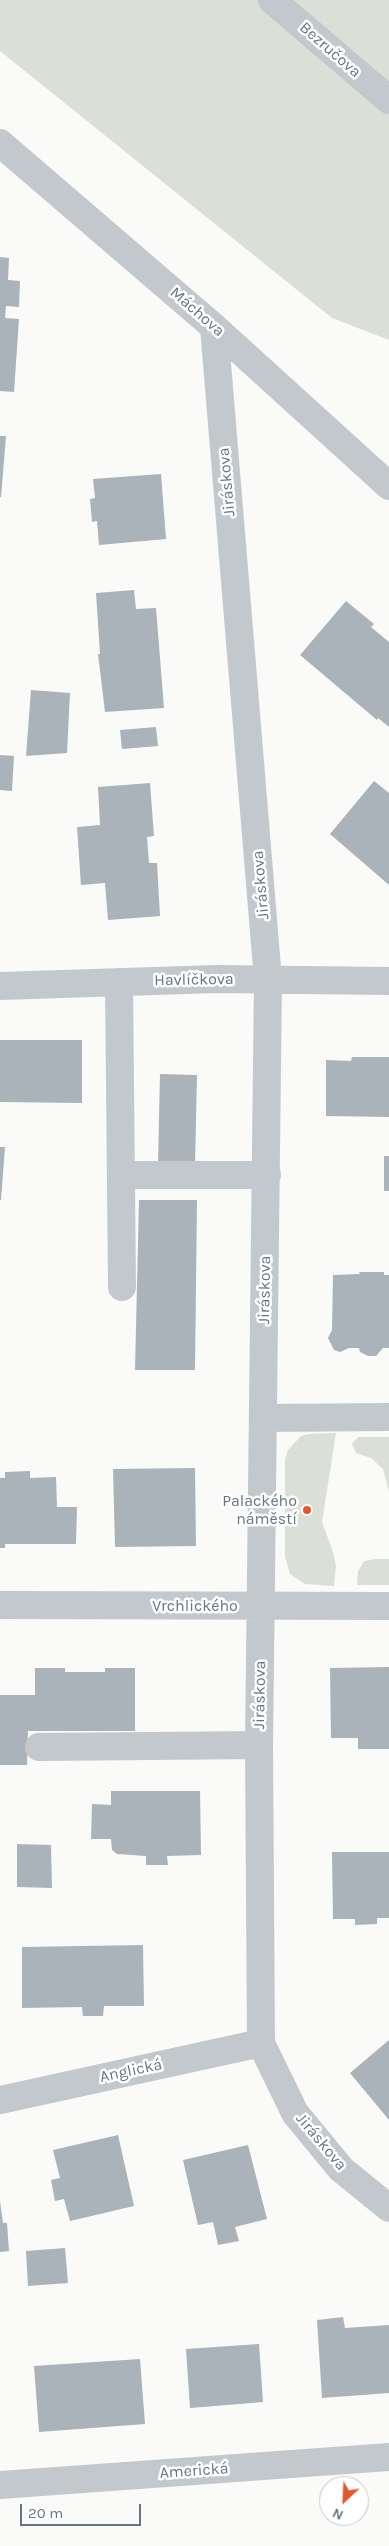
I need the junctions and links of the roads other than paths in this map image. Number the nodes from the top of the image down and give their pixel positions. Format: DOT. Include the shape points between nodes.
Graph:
graph roads {
  1 [pos="272,0"];
  2 [pos="389,100"];
  3 [pos="0,143"];
  4 [pos="214,327"];
  5 [pos="389,486"];
  6 [pos="268,980"];
  7 [pos="389,981"];
  8 [pos="119,982"];
  9 [pos="0,986"];
  10 [pos="121,1175"];
  11 [pos="266,1175"];
  12 [pos="122,1287"];
  13 [pos="389,1417"];
  14 [pos="264,1418"];
  15 [pos="0,1605"];
  16 [pos="261,1606"];
  17 [pos="389,1606"];
  18 [pos="259,1745"];
  19 [pos="39,1747"];
  20 [pos="261,2043"];
  21 [pos="0,2100"];
  22 [pos="389,2208"];
  23 [pos="389,2457"];
  24 [pos="0,2486"];
  1 -- 2 [label="street, Bezručova"];
  3 -- 4 [label="street, Máchova"];
  4 -- 5 [label="street, Máchova"];
  4 -- 6 [label="street, Jiráskova"];
  6 -- 7 [label="street, Havlíčkova"];
  6 -- 8 [label="street, Havlíčkova"];
  6 -- 11 [label="street, Jiráskova"];
  8 -- 9 [label="street, Havlíčkova"];
  8 -- 10 [label="street"];
  10 -- 11 [label="street"];
  10 -- 12 [label="street"];
  11 -- 14 [label="street, Jiráskova"];
  13 -- 14 [label="street"];
  14 -- 16 [label="street, Jiráskova"];
  15 -- 16 [label="street, Vrchlického"];
  16 -- 17 [label="street, Vrchlického"];
  16 -- 18 [label="street, Jiráskova"];
  18 -- 19 [label="street"];
  18 -- 20 [label="street, Jiráskova"];
  20 -- 21 [label="street, Anglická"];
  20 -- 22 [label="street, Jiráskova" via="295,2113 341,2169"];
  23 -- 24 [label="street, Americká"];
}
